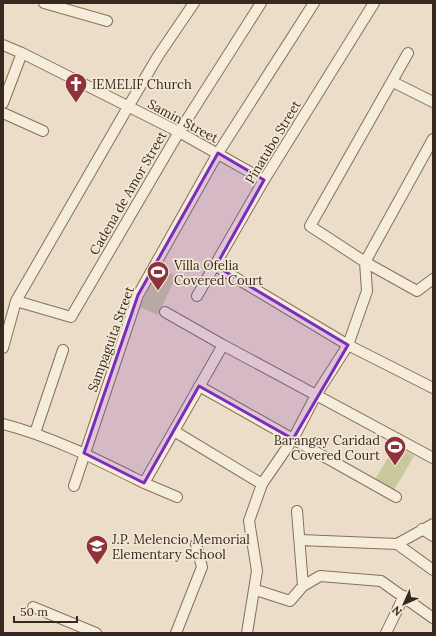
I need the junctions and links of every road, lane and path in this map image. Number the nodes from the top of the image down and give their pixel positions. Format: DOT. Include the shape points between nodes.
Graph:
graph roads {
  1 [pos="44,3"];
  2 [pos="194,3"];
  3 [pos="261,3"];
  4 [pos="314,3"];
  5 [pos="374,3"];
  6 [pos="107,21"];
  7 [pos="3,45"];
  8 [pos="22,53"];
  9 [pos="408,53"];
  10 [pos="393,82"];
  11 [pos="433,102"];
  12 [pos="3,103"];
  13 [pos="128,107"];
  14 [pos="3,113"];
  15 [pos="43,131"];
  16 [pos="179,132"];
  17 [pos="433,139"];
  18 [pos="218,153"];
  19 [pos="264,180"];
  20 [pos="365,262"];
  21 [pos="216,266"];
  22 [pos="433,279"];
  23 [pos="197,296"];
  24 [pos="16,301"];
  25 [pos="165,312"];
  26 [pos="223,345"];
  27 [pos="348,345"];
  28 [pos="3,348"];
  29 [pos="63,350"];
  30 [pos="199,386"];
  31 [pos="433,388"];
  32 [pos="316,396"];
  33 [pos="3,424"];
  34 [pos="174,431"];
  35 [pos="35,432"];
  36 [pos="293,439"];
  37 [pos="84,453"];
  38 [pos="433,458"];
  39 [pos="144,483"];
  40 [pos="262,484"];
  41 [pos="74,486"];
  42 [pos="177,497"];
  43 [pos="396,497"];
  44 [pos="296,511"];
  45 [pos="433,524"];
  46 [pos="422,529"];
  47 [pos="433,536"];
  48 [pos="300,540"];
  49 [pos="196,544"];
  50 [pos="397,544"];
  51 [pos="433,570"];
  52 [pos="303,586"];
  53 [pos="256,590"];
  54 [pos="404,596"];
  55 [pos="33,608"];
  56 [pos="433,618"];
  57 [pos="96,633"];
  58 [pos="176,633"];
  59 [pos="247,633"];
  60 [pos="386,633"];
  1 -- 6 [label="street"];
  2 -- 13 [label="street"];
  3 -- 16 [label="street, Cadena de Amor Street"];
  4 -- 18 [label="street, Sampaguita Street"];
  5 -- 19 [label="street, Pinatubo Street"];
  7 -- 8 [label="street, Samin Street"];
  8 -- 12 [label="street"];
  8 -- 13 [label="street, Samin Street"];
  9 -- 10 [label="street"];
  10 -- 11 [label="street"];
  10 -- 20 [label="street" via="310,226"];
  13 -- 16 [label="street, Samin Street"];
  13 -- 24 [label="street"];
  14 -- 15 [label="street"];
  16 -- 18 [label="street, Samin Street"];
  16 -- 24 [label="street, Cadena de Amor Street" via="71,317"];
  17 -- 20 [label="street"];
  18 -- 19 [label="street, Samin Street"];
  18 -- 37 [label="street, Sampaguita Street" via="138,295"];
  19 -- 21 [label="street, Pinatubo Street"];
  20 -- 22 [label="street" via="417,291"];
  20 -- 27 [label="street" via="367,291"];
  21 -- 23 [label="street, Pinatubo Street"];
  21 -- 27 [label="street"];
  24 -- 28 [label="street"];
  25 -- 26 [label="street"];
  26 -- 30 [label="street"];
  26 -- 32 [label="street"];
  27 -- 31 [label="street"];
  27 -- 32 [label="street"];
  29 -- 35 [label="street"];
  30 -- 34 [label="street"];
  30 -- 36 [label="street"];
  32 -- 36 [label="street"];
  32 -- 38 [label="street"];
  33 -- 35 [label="street"];
  34 -- 39 [label="street"];
  34 -- 40 [label="street"];
  35 -- 37 [label="street"];
  36 -- 40 [label="street"];
  36 -- 43 [label="street"];
  37 -- 39 [label="street"];
  37 -- 41 [label="street, Sampaguita Street"];
  39 -- 42 [label="street"];
  40 -- 53 [label="street" via="249,521 257,571"];
  44 -- 48 [label="street"];
  45 -- 46 [label="street"];
  46 -- 47 [label="street"];
  46 -- 50 [label="street"];
  48 -- 50 [label="street"];
  48 -- 52 [label="street"];
  49 -- 58 [label="street" via="202,567"];
  50 -- 51 [label="street"];
  52 -- 53 [label="street" via="290,601"];
  52 -- 54 [label="street" via="320,576 381,581"];
  53 -- 59 [label="street"];
  54 -- 56 [label="street"];
  54 -- 60 [label="street"];
  55 -- 57 [label="street"];
}
